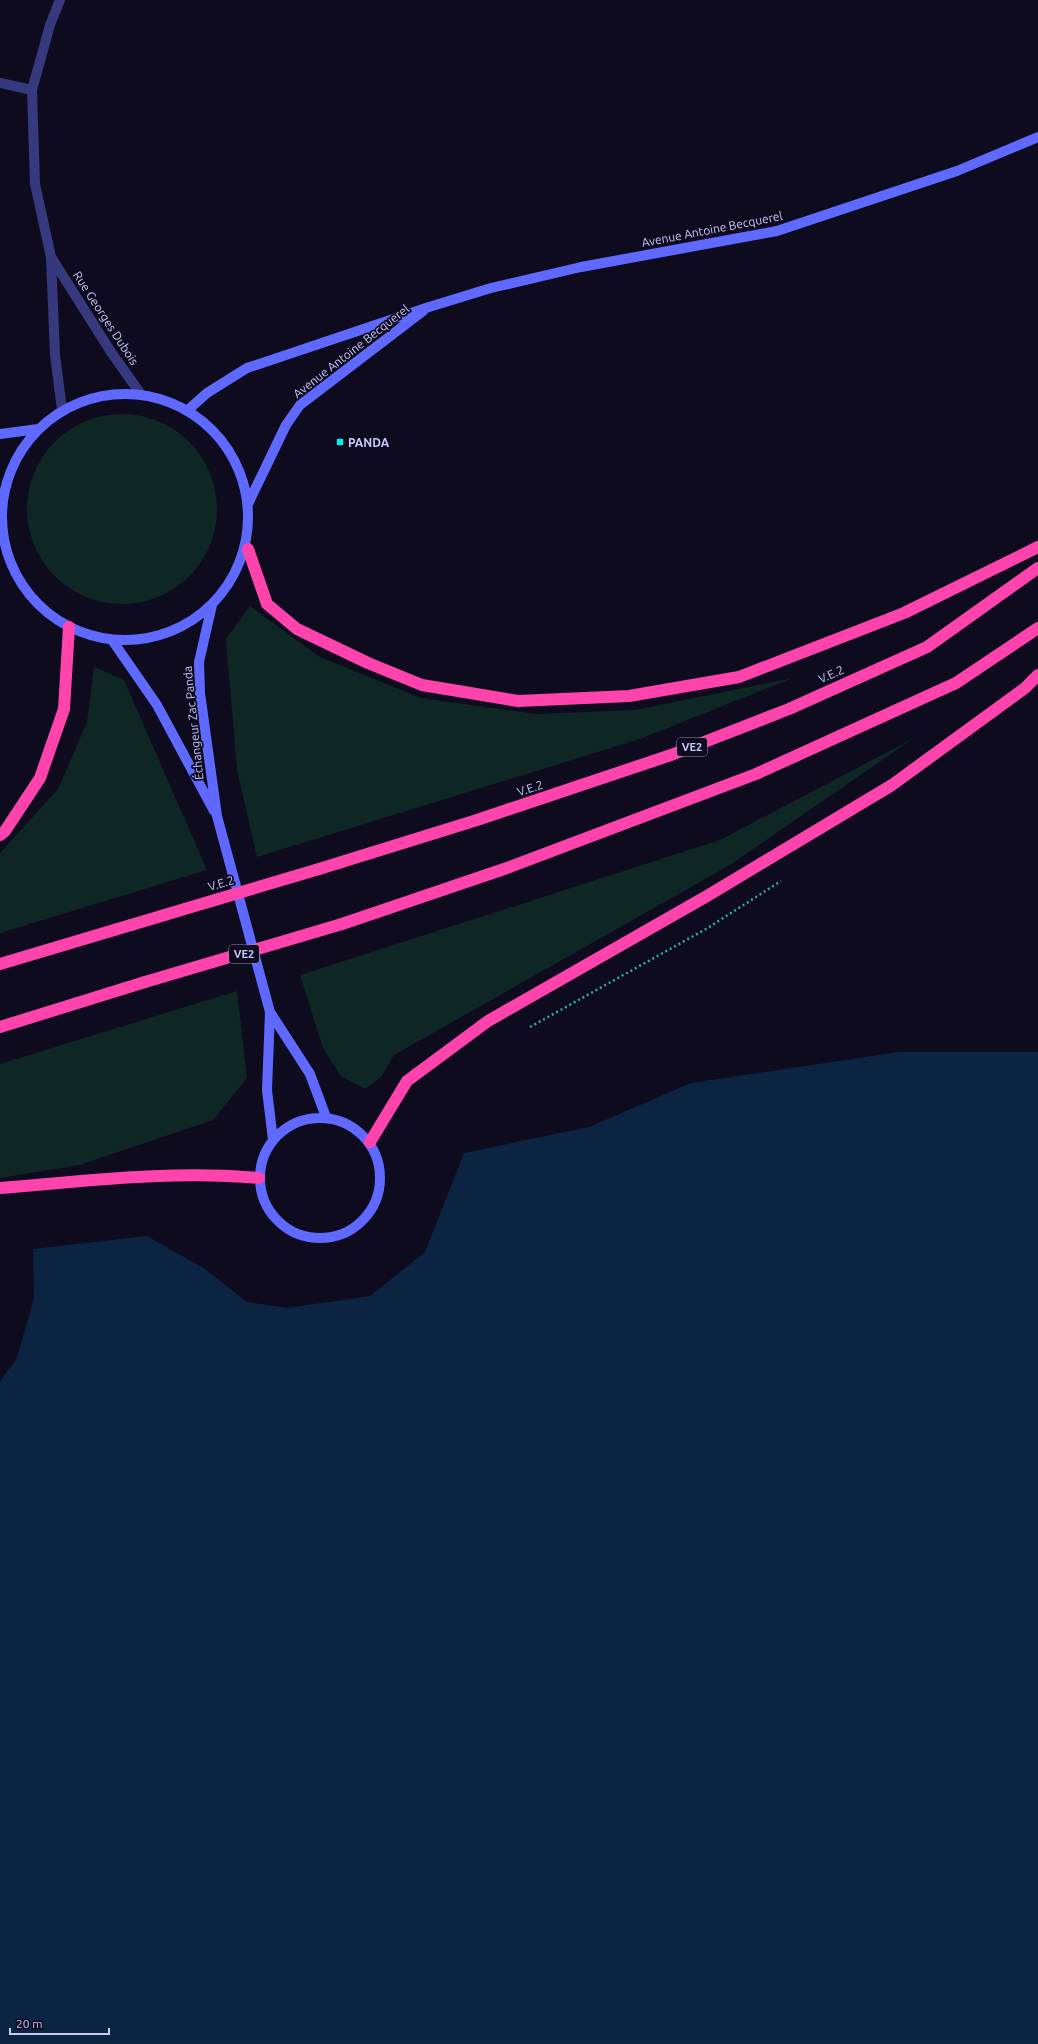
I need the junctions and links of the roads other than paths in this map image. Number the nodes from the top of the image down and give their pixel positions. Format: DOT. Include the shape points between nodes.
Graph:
graph roads {
  1 [pos="60,0"];
  2 [pos="0,83"];
  3 [pos="32,90"];
  4 [pos="1038,137"];
  5 [pos="51,258"];
  6 [pos="429,307"];
  7 [pos="140,393"];
  8 [pos="62,410"];
  9 [pos="188,410"];
  10 [pos="38,429"];
  11 [pos="0,434"];
  12 [pos="248,504"];
  13 [pos="0,545"];
  14 [pos="1038,547"];
  15 [pos="248,549"];
  16 [pos="7,552"];
  17 [pos="1038,568"];
  18 [pos="212,605"];
  19 [pos="69,627"];
  20 [pos="1038,628"];
  21 [pos="112,640"];
  22 [pos="1038,675"];
  23 [pos="217,816"];
  24 [pos="0,836"];
  25 [pos="0,964"];
  26 [pos="270,1012"];
  27 [pos="0,1027"];
  28 [pos="326,1117"];
  29 [pos="273,1140"];
  30 [pos="370,1142"];
  31 [pos="260,1178"];
  32 [pos="0,1188"];
  1 -- 3 [label="street, Rue Georges Dubois" via="50,25"];
  2 -- 3 [label="street"];
  3 -- 5 [label="street, Rue Georges Dubois" via="35,184"];
  4 -- 6 [label="street, Avenue Antoine Becquerel" via="957,171 776,232 581,267 491,288"];
  5 -- 7 [label="street, Rue Georges Dubois"];
  5 -- 8 [label="street, Rue Georges Dubois" via="55,355"];
  6 -- 9 [label="street, Avenue Antoine Becquerel" via="247,368 207,393"];
  6 -- 12 [label="street, Avenue Antoine Becquerel" via="300,405 286,425"];
  7 -- 8 [label="street" via="89,398"];
  7 -- 9 [label="street"];
  8 -- 10 [label="street"];
  9 -- 12 [label="street" via="218,434 238,467"];
  10 -- 11 [label="street"];
  10 -- 16 [label="street" via="18,456 5,486 2,519"];
  12 -- 15 [label="street"];
  13 -- 16 [label="street"];
  14 -- 15 [label="highway" via="904,613 739,677 629,696 518,700 422,685 296,629 268,604"];
  15 -- 18 [label="street"];
  16 -- 19 [label="street" via="25,588 42,608"];
  17 -- 25 [label="highway, V.E.2 / VE2, bridge" via="926,647 789,709 671,755 477,820"];
  18 -- 21 [label="street" via="190,622 166,634 140,640"];
  18 -- 23 [label="street, Échangeur Zac Panda" via="198,662"];
  19 -- 21 [label="street" via="90,636"];
  19 -- 24 [label="highway" via="64,709 40,778"];
  20 -- 27 [label="highway, VE2, bridge" via="956,683 756,774 507,868 342,924"];
  21 -- 23 [label="street, Échangeur Zac Panda" via="157,705"];
  22 -- 30 [label="highway" via="1025,688 892,784 706,896 488,1021 407,1081"];
  23 -- 26 [label="street, Échangeur Zac Panda"];
  26 -- 28 [label="street, Échangeur Zac Panda" via="310,1074"];
  26 -- 29 [label="street, Échangeur Zac Panda" via="267,1090"];
  28 -- 29 [label="street" via="309,1118 290,1126"];
  28 -- 30 [label="street" via="343,1121 358,1130"];
  29 -- 31 [label="street" via="263,1157"];
  30 -- 31 [label="street" via="379,1161 381,1182 376,1202 365,1220 348,1232 329,1239 308,1238 289,1231 273,1217 263,1199"];
  31 -- 32 [label="highway" via="182,1174"];
}
